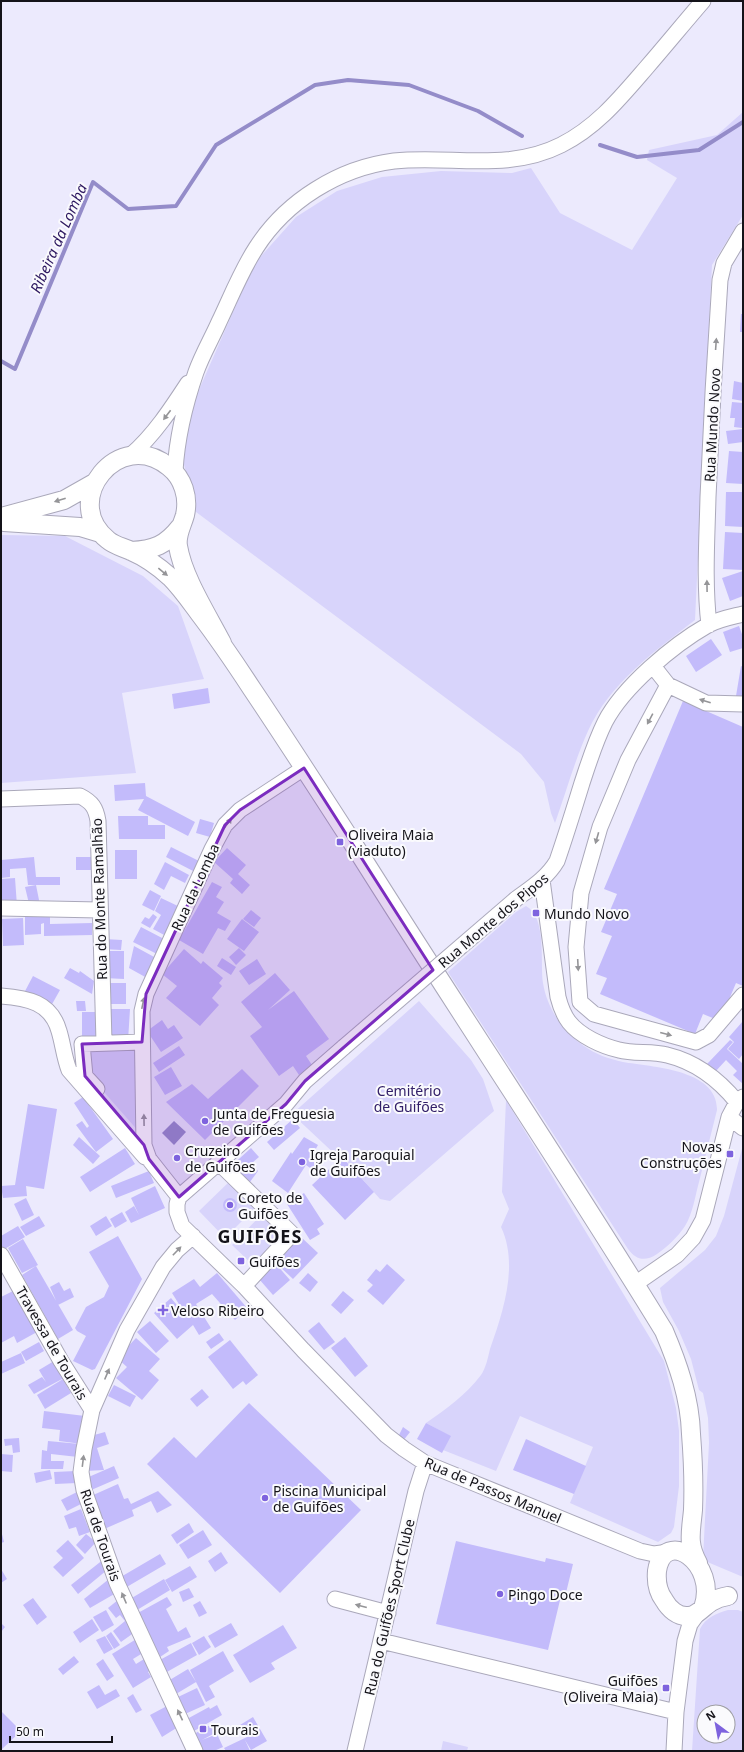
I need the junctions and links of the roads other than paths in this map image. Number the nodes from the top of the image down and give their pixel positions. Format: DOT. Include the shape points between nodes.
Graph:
graph roads {
  1 [pos="703,1"];
  2 [pos="743,231"];
  3 [pos="197,371"];
  4 [pos="131,455"];
  5 [pos="174,471"];
  6 [pos="94,483"];
  7 [pos="1,517"];
  8 [pos="1,522"];
  9 [pos="180,527"];
  10 [pos="100,532"];
  11 [pos="131,551"];
  12 [pos="743,614"];
  13 [pos="709,624"];
  14 [pos="222,643"];
  15 [pos="653,666"];
  16 [pos="668,685"];
  17 [pos="743,704"];
  18 [pos="304,768"];
  19 [pos="1,799"];
  20 [pos="542,880"];
  21 [pos="1,908"];
  22 [pos="99,910"];
  23 [pos="743,995"];
  24 [pos="1,996"];
  25 [pos="104,1042"];
  26 [pos="142,1042"];
  27 [pos="740,1099"];
  28 [pos="729,1117"];
  29 [pos="743,1128"];
  30 [pos="147,1152"];
  31 [pos="218,1162"];
  32 [pos="179,1197"];
  33 [pos="193,1236"];
  34 [pos="1,1254"];
  35 [pos="635,1284"];
  36 [pos="244,1286"];
  37 [pos="92,1410"];
  38 [pos="425,1463"];
  39 [pos="690,1530"];
  40 [pos="640,1551"];
  41 [pos="671,1551"];
  42 [pos="701,1570"];
  43 [pos="657,1585"];
  44 [pos="736,1597"];
  45 [pos="335,1599"];
  46 [pos="701,1610"];
  47 [pos="674,1611"];
  48 [pos="388,1613"];
  49 [pos="381,1641"];
  50 [pos="685,1641"];
  51 [pos="676,1712"];
  52 [pos="195,1751"];
  53 [pos="355,1751"];
  54 [pos="674,1751"];
  1 -- 3 [label="street" via="613,107 580,135 559,146 514,160 394,161 363,167 313,191 280,218 256,247"];
  13 -- 2 [label="street, Rua Mundo Novo, one-way" via="707,536 710,442 720,280 724,263"];
  3 -- 4 [label="street, one-way" via="169,412 143,445"];
  3 -- 5 [label="street" via="177,444"];
  4 -- 5 [label="main road" via="147,456 162,461"];
  4 -- 6 [label="main road" via="109,464"];
  5 -- 9 [label="main road" via="182,484 186,498 185,513"];
  6 -- 7 [label="main road, one-way" via="64,500"];
  6 -- 10 [label="main road" via="90,495 90,508 93,521"];
  8 -- 10 [label="main road" via="80,527"];
  9 -- 11 [label="main road" via="171,538 159,546"];
  9 -- 14 [label="main road" via="177,539 181,562"];
  10 -- 11 [label="main road" via="119,548"];
  11 -- 14 [label="main road, one-way" via="167,574"];
  12 -- 13 [label="street, Rua Monte dos Pipos"];
  13 -- 15 [label="street, Rua Monte dos Pipos"];
  14 -- 18 [label="main road"];
  15 -- 16 [label="street"];
  15 -- 20 [label="street, Rua Monte dos Pipos" via="618,702 605,721 594,744 557,861"];
  17 -- 16 [label="street, one-way" via="706,702"];
  16 -- 23 [label="street, one-way" via="628,760 600,827 581,893 576,947 580,1002 594,1014 696,1042 709,1035"];
  26 -- 18 [label="street, Rua da Lomba, one-way" via="142,1011 146,994 218,836 240,810"];
  18 -- 35 [label="main road"];
  19 -- 22 [label="street, Rua do Monte Ramalhão" via="80,796 89,800 96,809 98,821"];
  20 -- 27 [label="street" via="558,997 569,1022 584,1035 599,1043 620,1050 667,1054 700,1068"];
  20 -- 31 [label="street, Rua Monte dos Pipos, bridge" via="516,899 344,1047 305,1081 286,1104"];
  21 -- 22 [label="street"];
  22 -- 25 [label="street, Rua do Monte Ramalhão"];
  24 -- 30 [label="street" via="32,1001 52,1015 59,1030 69,1070 145,1157"];
  25 -- 26 [label="street"];
  25 -- 30 [label="street" via="82,1044 85,1076"];
  30 -- 26 [label="street, Rua da Lomba, one-way"];
  27 -- 28 [label="street"];
  28 -- 29 [label="street"];
  28 -- 35 [label="street" via="703,1220 697,1232 677,1255"];
  30 -- 32 [label="street"];
  31 -- 32 [label="street, Rua Monte dos Pipos"];
  31 -- 36 [label="street" via="292,1234"];
  32 -- 33 [label="street, Rua de Passos Manuel" via="179,1219 182,1226"];
  33 -- 36 [label="street, Rua de Passos Manuel"];
  37 -- 33 [label="street, Rua de Tourais, one-way" via="121,1342 148,1290 177,1250"];
  34 -- 37 [label="street, Travessa de Tourais" via="61,1361"];
  35 -- 39 [label="main road" via="664,1331 676,1360 686,1396 691,1433 693,1510"];
  36 -- 38 [label="street, Rua de Passos Manuel" via="302,1350 386,1435"];
  52 -- 37 [label="street, Rua de Tourais, one-way" via="123,1596 84,1490 81,1472"];
  38 -- 40 [label="street, Rua de Passos Manuel"];
  38 -- 48 [label="street, Rua do Guifões Sport Clube" via="416,1491"];
  39 -- 41 [label="main road"];
  39 -- 42 [label="main road" via="691,1547"];
  40 -- 41 [label="street, Rua de Passos Manuel" via="654,1554"];
  40 -- 43 [label="street" via="652,1570"];
  41 -- 42 [label="main road" via="680,1550 687,1553"];
  41 -- 43 [label="main road" via="658,1565"];
  42 -- 44 [label="main road" via="718,1590"];
  42 -- 46 [label="main road" via="707,1592"];
  43 -- 47 [label="main road" via="664,1601"];
  44 -- 46 [label="main road" via="712,1602"];
  48 -- 45 [label="street, one-way"];
  46 -- 47 [label="main road" via="688,1616"];
  46 -- 50 [label="street" via="690,1624"];
  47 -- 50 [label="street"];
  48 -- 49 [label="street, Rua do Guifões Sport Clube"];
  49 -- 51 [label="street"];
  49 -- 53 [label="street, Rua do Guifões Sport Clube"];
  50 -- 51 [label="street"];
  51 -- 54 [label="street"];
}
